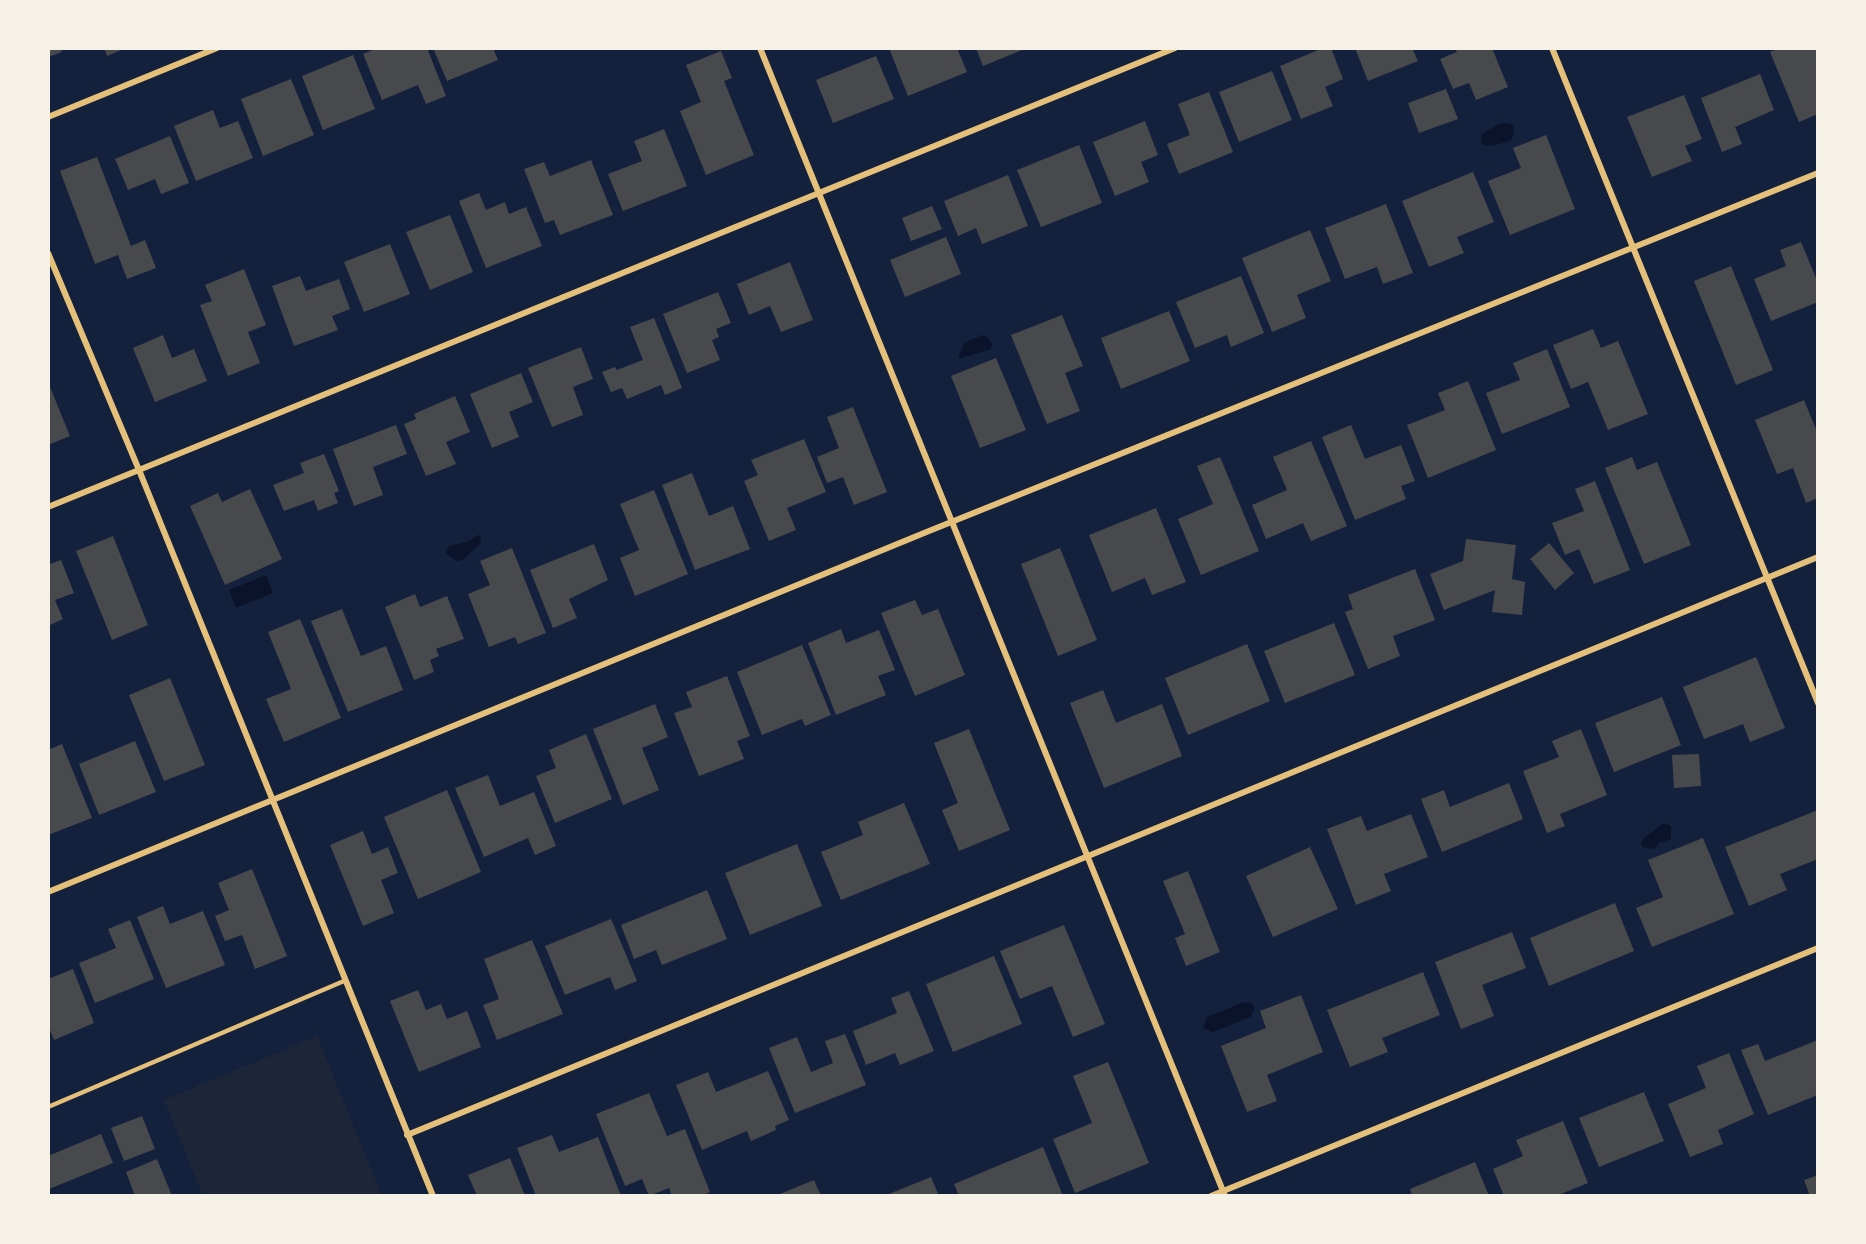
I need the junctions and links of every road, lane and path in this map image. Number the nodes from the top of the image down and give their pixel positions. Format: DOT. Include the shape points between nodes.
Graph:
graph roads {
  1 [pos="217,48"];
  2 [pos="760,48"];
  3 [pos="1175,48"];
  4 [pos="1552,48"];
  5 [pos="48,117"];
  6 [pos="1818,173"];
  7 [pos="820,193"];
  8 [pos="1634,249"];
  9 [pos="48,253"];
  10 [pos="139,470"];
  11 [pos="48,507"];
  12 [pos="951,522"];
  13 [pos="1818,557"];
  14 [pos="1768,578"];
  15 [pos="1818,703"];
  16 [pos="270,799"];
  17 [pos="1086,855"];
  18 [pos="48,892"];
  19 [pos="1818,948"];
  20 [pos="344,981"];
  21 [pos="48,1107"];
  22 [pos="407,1135"];
  23 [pos="1224,1193"];
  24 [pos="433,1196"];
  25 [pos="1211,1196"];
  1 -- 5 [label="street"];
  2 -- 7 [label="street"];
  3 -- 7 [label="street"];
  4 -- 8 [label="street"];
  6 -- 8 [label="street"];
  7 -- 10 [label="street"];
  7 -- 12 [label="street"];
  8 -- 12 [label="street"];
  8 -- 14 [label="street"];
  9 -- 10 [label="street"];
  10 -- 11 [label="street"];
  10 -- 16 [label="street"];
  12 -- 16 [label="street"];
  12 -- 17 [label="street"];
  13 -- 14 [label="street"];
  14 -- 15 [label="street"];
  14 -- 17 [label="street"];
  16 -- 18 [label="street"];
  16 -- 20 [label="street"];
  17 -- 22 [label="street"];
  17 -- 23 [label="street"];
  19 -- 23 [label="street"];
  20 -- 21 [label="lane"];
  20 -- 22 [label="street"];
  22 -- 24 [label="street"];
  23 -- 25 [label="street"];
}
